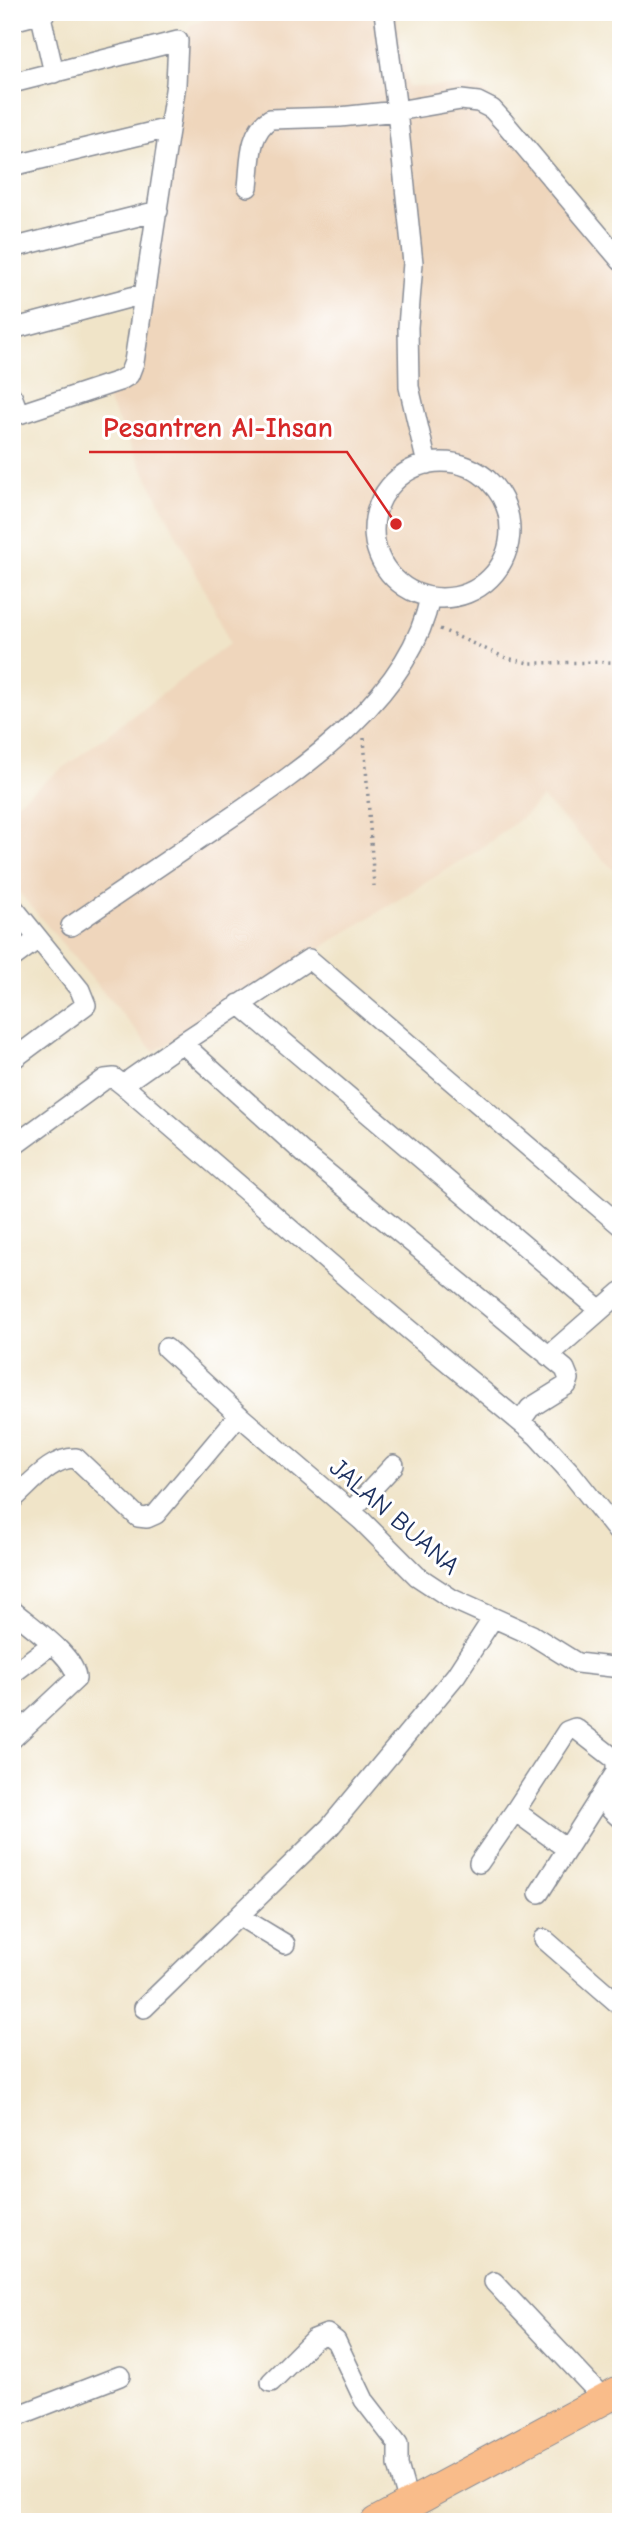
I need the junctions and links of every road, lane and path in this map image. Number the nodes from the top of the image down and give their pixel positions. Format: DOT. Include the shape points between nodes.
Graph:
graph roads {
  1 [pos="384,12"];
  2 [pos="42,13"];
  3 [pos="12,21"];
  4 [pos="54,73"];
  5 [pos="12,83"];
  6 [pos="397,111"];
  7 [pos="169,128"];
  8 [pos="12,166"];
  9 [pos="247,187"];
  10 [pos="158,211"];
  11 [pos="12,248"];
  12 [pos="621,261"];
  13 [pos="144,294"];
  14 [pos="12,329"];
  15 [pos="12,396"];
  16 [pos="427,464"];
  17 [pos="430,597"];
  18 [pos="425,622"];
  19 [pos="621,662"];
  20 [pos="363,715"];
  21 [pos="374,886"];
  22 [pos="12,906"];
  23 [pos="71,926"];
  24 [pos="38,939"];
  25 [pos="12,958"];
  26 [pos="239,1004"];
  27 [pos="182,1043"];
  28 [pos="12,1060"];
  29 [pos="124,1086"];
  30 [pos="12,1147"];
  31 [pos="621,1226"];
  32 [pos="621,1292"];
  33 [pos="600,1310"];
  34 [pos="166,1348"];
  35 [pos="548,1356"];
  36 [pos="239,1415"];
  37 [pos="520,1422"];
  38 [pos="394,1465"];
  39 [pos="12,1500"];
  40 [pos="351,1511"];
  41 [pos="621,1536"];
  42 [pos="12,1610"];
  43 [pos="493,1618"];
  44 [pos="52,1644"];
  45 [pos="621,1668"];
  46 [pos="12,1674"];
  47 [pos="12,1739"];
  48 [pos="609,1799"];
  49 [pos="515,1811"];
  50 [pos="621,1819"];
  51 [pos="567,1849"];
  52 [pos="480,1863"];
  53 [pos="539,1893"];
  54 [pos="239,1916"];
  55 [pos="544,1939"];
  56 [pos="285,1944"];
  57 [pos="621,2006"];
  58 [pos="144,2008"];
  59 [pos="494,2282"];
  60 [pos="120,2376"];
  61 [pos="271,2382"];
  62 [pos="613,2395"];
  63 [pos="12,2418"];
  64 [pos="409,2504"];
  65 [pos="376,2522"];
  1 -- 6 [label="street"];
  2 -- 3 [label="street"];
  2 -- 4 [label="street"];
  4 -- 5 [label="street"];
  4 -- 7 [label="street" via="178,41"];
  6 -- 9 [label="street" via="270,119 255,135"];
  6 -- 12 [label="street" via="461,100 492,109"];
  6 -- 16 [label="street" via="413,264 410,387"];
  7 -- 8 [label="street"];
  7 -- 10 [label="street"];
  10 -- 11 [label="street"];
  10 -- 13 [label="street"];
  13 -- 14 [label="street"];
  13 -- 15 [label="street" via="130,375 19,414"];
  16 -- 17 [label="street" via="402,474 383,493 373,518 374,545 385,569 405,588"];
  16 -- 17 [label="street" via="453,462 478,472 498,490 509,514 509,541 500,566 481,586 457,597"];
  17 -- 18 [label="street"];
  18 -- 19 [label="path" via="506,658 529,663"];
  18 -- 20 [label="street" via="408,654"];
  20 -- 21 [label="path"];
  20 -- 23 [label="street" via="286,780"];
  22 -- 24 [label="street"];
  24 -- 25 [label="street"];
  24 -- 28 [label="street" via="80,990 86,1005"];
  26 -- 27 [label="street"];
  26 -- 31 [label="street" via="309,959"];
  26 -- 33 [label="street"];
  27 -- 29 [label="street"];
  27 -- 35 [label="street" via="307,1157"];
  29 -- 30 [label="street" via="114,1078 105,1079"];
  29 -- 37 [label="street"];
  32 -- 33 [label="street"];
  33 -- 35 [label="street"];
  34 -- 36 [label="street, JALAN BUANA"];
  35 -- 37 [label="street" via="565,1369 567,1385 530,1408"];
  36 -- 39 [label="street" via="173,1496 148,1518 138,1517 76,1458 55,1463"];
  36 -- 40 [label="street, JALAN BUANA"];
  37 -- 41 [label="street" via="565,1466"];
  38 -- 40 [label="street"];
  40 -- 43 [label="street, JALAN BUANA" via="417,1576"];
  42 -- 44 [label="street"];
  43 -- 45 [label="street, JALAN BUANA" via="577,1663"];
  43 -- 54 [label="street" via="456,1675 329,1828"];
  44 -- 46 [label="street"];
  44 -- 47 [label="street" via="70,1660 76,1679"];
  48 -- 49 [label="street" via="617,1764 575,1728 560,1739"];
  48 -- 50 [label="street" via="611,1810"];
  48 -- 51 [label="street"];
  49 -- 51 [label="street"];
  49 -- 52 [label="street"];
  51 -- 53 [label="street"];
  54 -- 56 [label="street"];
  54 -- 58 [label="street"];
  55 -- 57 [label="street"];
  59 -- 62 [label="street"];
  60 -- 63 [label="street"];
  61 -- 64 [label="street" via="314,2339 330,2336 363,2400 398,2444 399,2470"];
  62 -- 64 [label="highway"];
  64 -- 65 [label="highway"];
}
